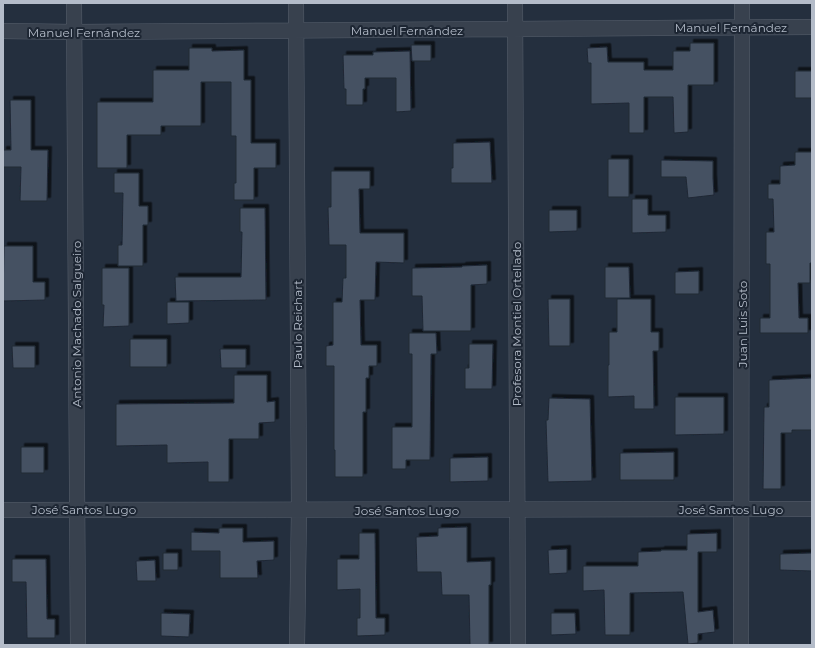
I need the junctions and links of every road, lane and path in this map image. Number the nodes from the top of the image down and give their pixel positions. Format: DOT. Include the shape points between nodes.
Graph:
graph roads {
  1 [pos="74,3"];
  2 [pos="296,3"];
  3 [pos="515,3"];
  4 [pos="742,3"];
  5 [pos="742,27"];
  6 [pos="812,27"];
  7 [pos="515,29"];
  8 [pos="296,30"];
  9 [pos="3,31"];
  10 [pos="74,32"];
  11 [pos="78,509"];
  12 [pos="741,509"];
  13 [pos="812,509"];
  14 [pos="3,510"];
  15 [pos="299,510"];
  16 [pos="517,510"];
  17 [pos="78,645"];
  18 [pos="297,645"];
  19 [pos="518,645"];
  20 [pos="741,645"];
  1 -- 10 [label="street, Antonio Machado Salgueiro"];
  2 -- 8 [label="street, Paulo Reichart"];
  3 -- 7 [label="street, Profesora Montiel Ortellado"];
  4 -- 5 [label="street, Juan Luis Soto"];
  5 -- 6 [label="street, Manuel Fernández"];
  5 -- 7 [label="street, Manuel Fernández"];
  5 -- 12 [label="street, Juan Luis Soto"];
  7 -- 8 [label="street, Manuel Fernández"];
  7 -- 16 [label="street, Profesora Montiel Ortellado"];
  8 -- 10 [label="street, Manuel Fernández"];
  8 -- 15 [label="street, Paulo Reichart"];
  9 -- 10 [label="street, Manuel Fernández"];
  10 -- 11 [label="street, Antonio Machado Salgueiro"];
  11 -- 14 [label="street, José Santos Lugo"];
  11 -- 15 [label="street, José Santos Lugo"];
  11 -- 17 [label="street, Antonio Machado Salgueiro"];
  12 -- 13 [label="street, José Santos Lugo"];
  12 -- 16 [label="street, José Santos Lugo"];
  12 -- 20 [label="street, Juan Luis Soto"];
  15 -- 16 [label="street, José Santos Lugo"];
  15 -- 18 [label="street, Paulo Reichart"];
  16 -- 19 [label="street, Profesora Montiel Ortellado"];
}
